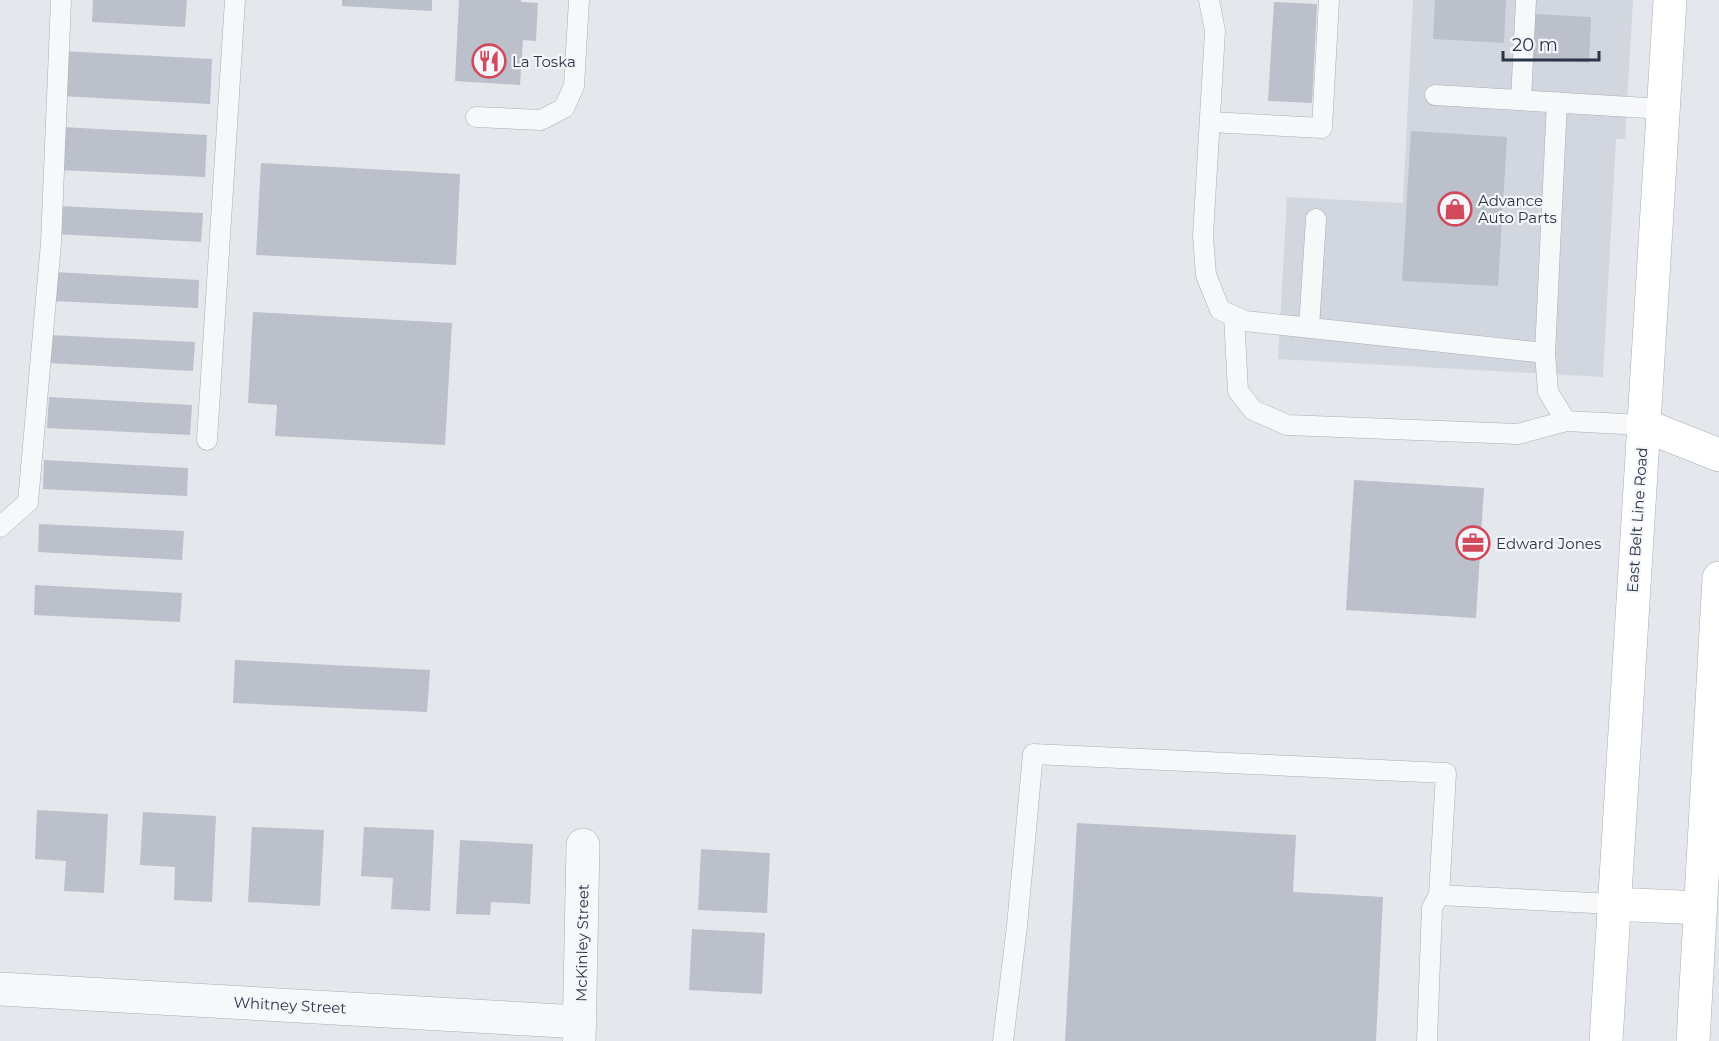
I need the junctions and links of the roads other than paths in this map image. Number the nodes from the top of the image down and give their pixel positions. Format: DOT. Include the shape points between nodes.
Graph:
graph roads {
  1 [pos="61,0"];
  2 [pos="235,0"];
  3 [pos="579,0"];
  4 [pos="1209,0"];
  5 [pos="1329,0"];
  6 [pos="1526,0"];
  7 [pos="1670,0"];
  8 [pos="1435,95"];
  9 [pos="1521,100"];
  10 [pos="1557,102"];
  11 [pos="1663,109"];
  12 [pos="476,117"];
  13 [pos="1210,123"];
  14 [pos="1316,219"];
  15 [pos="1234,316"];
  16 [pos="1309,328"];
  17 [pos="1545,353"];
  18 [pos="1566,421"];
  19 [pos="1644,425"];
  20 [pos="207,440"];
  21 [pos="1719,455"];
  22 [pos="0,527"];
  23 [pos="1719,578"];
  24 [pos="583,844"];
  25 [pos="1439,895"];
  26 [pos="1613,904"];
  27 [pos="1701,909"];
  28 [pos="0,989"];
  29 [pos="579,1031"];
  30 [pos="1003,1041"];
  31 [pos="1427,1041"];
  32 [pos="1606,1041"];
  33 [pos="1693,1041"];
  1 -- 22 [label="lane" via="51,243 28,502"];
  2 -- 20 [label="lane"];
  3 -- 12 [label="lane" via="574,86 564,108 541,120"];
  4 -- 13 [label="lane" via="1215,31"];
  5 -- 13 [label="lane" via="1322,128"];
  6 -- 9 [label="lane"];
  7 -- 11 [label="main road, East Belt Line Road"];
  8 -- 9 [label="lane"];
  9 -- 10 [label="lane"];
  10 -- 11 [label="lane"];
  10 -- 17 [label="lane"];
  11 -- 19 [label="main road, East Belt Line Road"];
  13 -- 15 [label="lane" via="1203,236 1206,275 1220,310"];
  14 -- 16 [label="lane"];
  15 -- 16 [label="lane" via="1245,321"];
  15 -- 18 [label="lane" via="1238,391 1253,410 1287,425 1518,434"];
  16 -- 17 [label="lane"];
  17 -- 18 [label="lane" via="1548,392"];
  18 -- 19 [label="lane"];
  19 -- 21 [label="main road"];
  19 -- 26 [label="main road, East Belt Line Road"];
  23 -- 27 [label="main road"];
  24 -- 29 [label="street, McKinley Street"];
  25 -- 26 [label="lane"];
  25 -- 30 [label="lane" via="1446,773 1033,754"];
  25 -- 31 [label="lane" via="1432,908"];
  26 -- 27 [label="main road"];
  26 -- 32 [label="main road, East Belt Line Road"];
  27 -- 33 [label="main road"];
  28 -- 29 [label="street, Whitney Street"];
}
